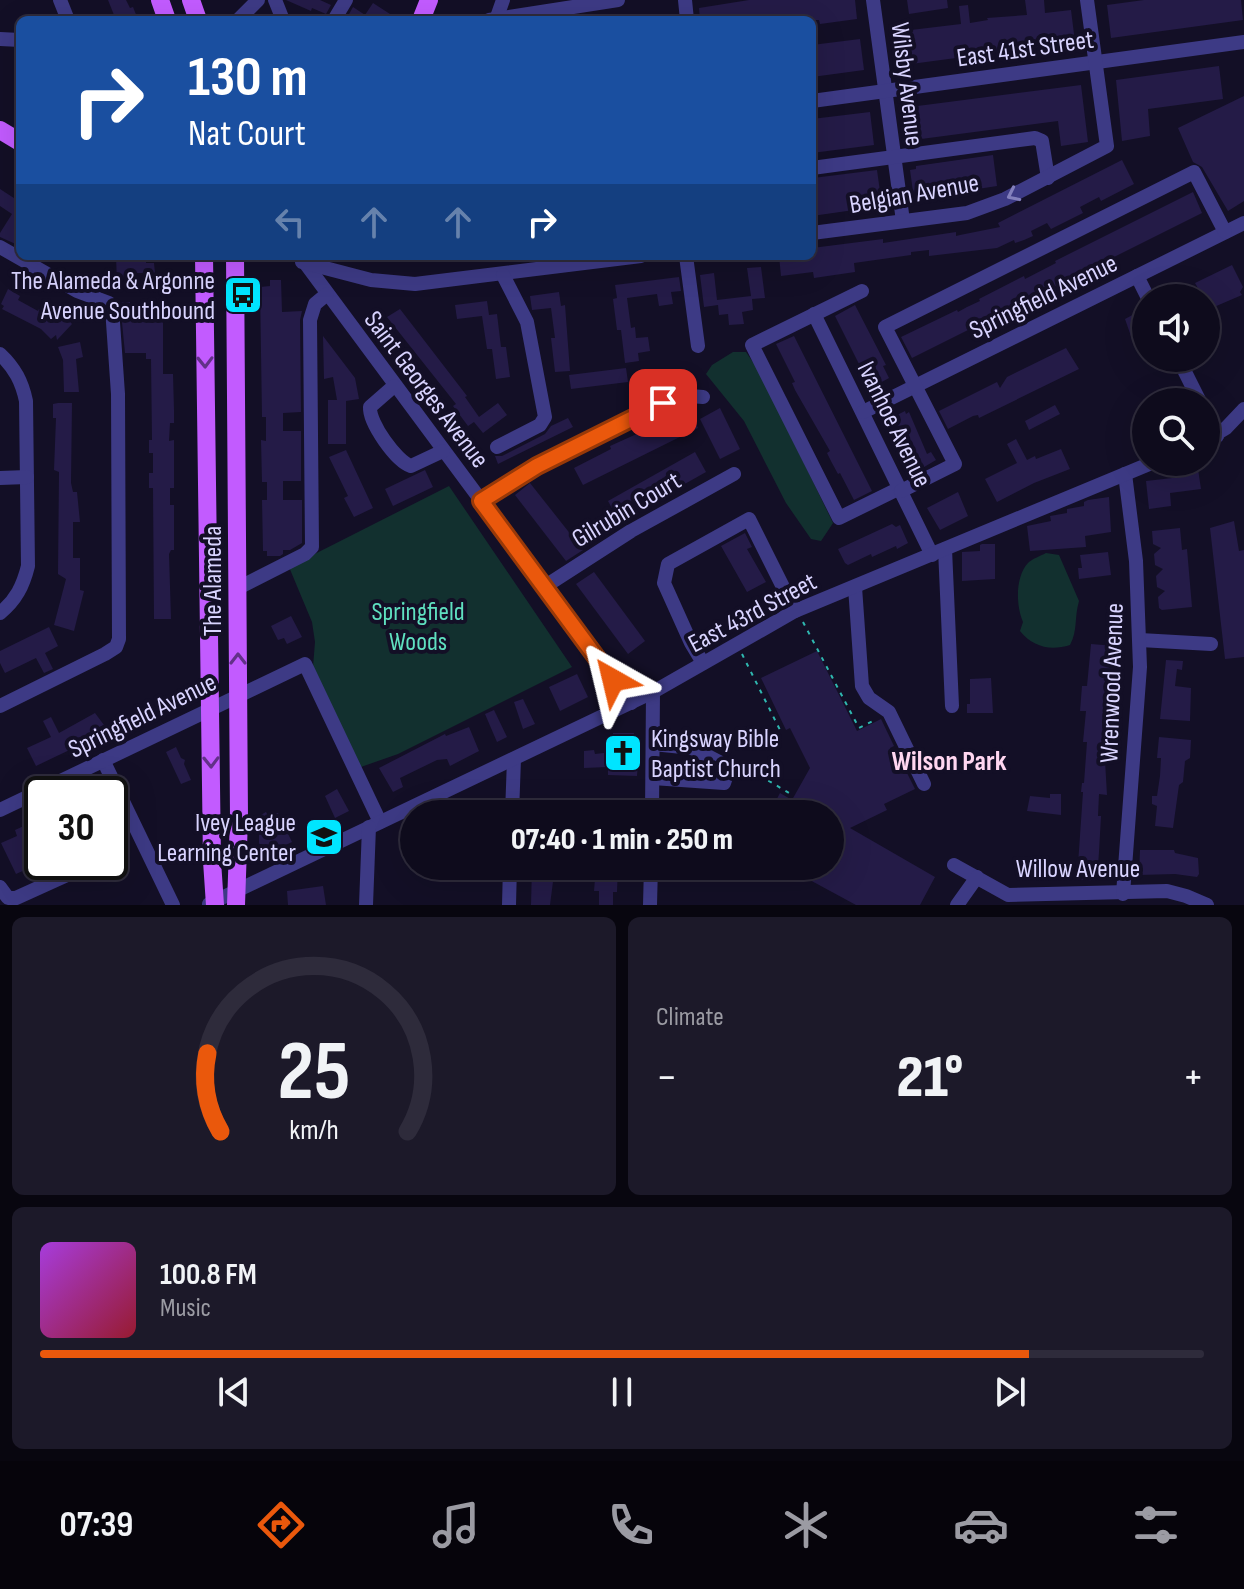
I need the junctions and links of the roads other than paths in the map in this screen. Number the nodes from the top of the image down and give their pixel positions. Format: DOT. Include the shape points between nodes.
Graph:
graph roads {
  1 [pos="258,0"];
  2 [pos="618,0"];
  3 [pos="873,0"];
  4 [pos="1087,0"];
  5 [pos="242,16"];
  6 [pos="507,16"];
  7 [pos="1244,42"];
  8 [pos="1095,63"];
  9 [pos="884,92"];
  10 [pos="816,100"];
  11 [pos="893,157"];
  12 [pos="816,167"];
  13 [pos="1048,178"];
  14 [pos="903,221"];
  15 [pos="1244,223"];
  16 [pos="816,232"];
  17 [pos="1225,232"];
  18 [pos="23,260"];
  19 [pos="204,260"];
  20 [pos="235,260"];
  21 [pos="301,260"];
  22 [pos="304,260"];
  23 [pos="612,260"];
  24 [pos="687,260"];
  25 [pos="503,275"];
  26 [pos="1137,276"];
  27 [pos="1141,284"];
  28 [pos="862,291"];
  29 [pos="327,294"];
  30 [pos="814,314"];
  31 [pos="698,346"];
  32 [pos="0,354"];
  33 [pos="394,386"];
  34 [pos="916,386"];
  35 [pos="703,397"];
  36 [pos="1244,409"];
  37 [pos="863,412"];
  38 [pos="1220,430"];
  39 [pos="497,447"];
  40 [pos="443,451"];
  41 [pos="1132,471"];
  42 [pos="734,474"];
  43 [pos="1125,474"];
  44 [pos="27,477"];
  45 [pos="0,478"];
  46 [pos="900,489"];
  47 [pos="481,501"];
  48 [pos="938,552"];
  49 [pos="544,587"];
  50 [pos="855,587"];
  51 [pos="238,588"];
  52 [pos="795,611"];
  53 [pos="0,613"];
  54 [pos="1140,640"];
  55 [pos="1211,644"];
  56 [pos="703,663"];
  57 [pos="653,692"];
  58 [pos="237,696"];
  59 [pos="631,703"];
  60 [pos="0,706"];
  61 [pos="952,706"];
  62 [pos="210,709"];
  63 [pos="653,744"];
  64 [pos="514,759"];
  65 [pos="103,760"];
  66 [pos="77,776"];
  67 [pos="653,778"];
  68 [pos="924,784"];
  69 [pos="513,800"];
  70 [pos="652,800"];
  71 [pos="24,803"];
  72 [pos="0,810"];
  73 [pos="375,825"];
  74 [pos="954,865"];
  75 [pos="977,877"];
  76 [pos="56,880"];
  77 [pos="510,880"];
  78 [pos="651,880"];
  79 [pos="0,887"];
  80 [pos="1123,894"];
  81 [pos="236,898"];
  82 [pos="1151,899"];
  83 [pos="1008,900"];
  84 [pos="212,904"];
  85 [pos="173,905"];
  86 [pos="366,905"];
  87 [pos="509,905"];
  88 [pos="650,905"];
  89 [pos="957,905"];
  90 [pos="1207,905"];
  1 -- 5 [label="street"];
  2 -- 6 [label="street"];
  3 -- 9 [label="street, Wilsby Avenue"];
  4 -- 8 [label="street"];
  7 -- 8 [label="street, East 41st Street"];
  8 -- 9 [label="street, East 41st Street"];
  8 -- 13 [label="street, Belgian Avenue" via="1107,146"];
  9 -- 10 [label="street, East 41st Street"];
  9 -- 11 [label="street, Wilsby Avenue"];
  11 -- 12 [label="street"];
  11 -- 13 [label="street" via="1035,138 1042,141"];
  11 -- 14 [label="street, Wilsby Avenue"];
  13 -- 14 [label="street, Belgian Avenue, one-way" via="967,213"];
  14 -- 16 [label="street, Belgian Avenue"];
  15 -- 17 [label="street, Springfield Avenue"];
  17 -- 26 [label="street, Springfield Avenue"];
  17 -- 34 [label="street" via="1194,172 885,327"];
  18 -- 60 [label="street" via="112,308 118,394 119,639 105,654"];
  19 -- 62 [label="main road, The Alameda, one-way"];
  20 -- 51 [label="main road, The Alameda"];
  21 -- 29 [label="street, Saint Georges Avenue"];
  22 -- 25 [label="street" via="392,283"];
  23 -- 25 [label="street"];
  24 -- 31 [label="street"];
  25 -- 39 [label="street" via="527,322 545,417 540,425"];
  26 -- 27 [label="street"];
  26 -- 34 [label="street, Springfield Avenue"];
  28 -- 30 [label="street"];
  29 -- 33 [label="street, Saint Georges Avenue"];
  29 -- 51 [label="street" via="315,304 310,320 312,547"];
  30 -- 37 [label="street, Ivanhoe Avenue"];
  30 -- 46 [label="street" via="752,345 839,518"];
  32 -- 44 [label="street" via="23,385"];
  33 -- 40 [label="street, Saint Georges Avenue"];
  33 -- 40 [label="street" via="370,407 369,418 402,463 411,466"];
  34 -- 37 [label="street, Springfield Avenue"];
  34 -- 46 [label="street" via="955,464"];
  35 -- 47 [label="street" via="663,403 537,466"];
  36 -- 38 [label="street"];
  37 -- 46 [label="street, Ivanhoe Avenue"];
  40 -- 47 [label="street, Saint Georges Avenue"];
  41 -- 43 [label="street, East 43rd Street"];
  42 -- 49 [label="street, Gilrubin Court"];
  43 -- 48 [label="street, East 43rd Street"];
  43 -- 54 [label="street, Wrenwood Avenue"];
  44 -- 45 [label="street"];
  44 -- 53 [label="street" via="28,566 20,591"];
  46 -- 48 [label="street, Ivanhoe Avenue"];
  47 -- 49 [label="street, Saint Georges Avenue"];
  48 -- 50 [label="street, East 43rd Street"];
  48 -- 61 [label="street, Ivanhoe Avenue"];
  49 -- 59 [label="street, Saint Georges Avenue"];
  50 -- 52 [label="street, East 43rd Street"];
  50 -- 68 [label="street" via="862,686 889,712"];
  58 -- 51 [label="main road, The Alameda, one-way"];
  52 -- 56 [label="street, East 43rd Street"];
  52 -- 56 [label="street" via="749,519 668,564 664,583"];
  54 -- 55 [label="street"];
  54 -- 80 [label="street, Wrenwood Avenue"];
  56 -- 57 [label="street, East 43rd Street"];
  57 -- 59 [label="street, East 43rd Street"];
  57 -- 63 [label="street"];
  58 -- 62 [label="street, Springfield Avenue"];
  58 -- 73 [label="street, Springfield Avenue" via="305,664"];
  58 -- 81 [label="main road, The Alameda"];
  59 -- 64 [label="street, East 43rd Street"];
  62 -- 65 [label="street, Springfield Avenue"];
  62 -- 84 [label="main road, The Alameda, one-way"];
  63 -- 67 [label="street"];
  63 -- 67 [label="street" via="696,749 721,763 726,777 724,783"];
  64 -- 69 [label="street"];
  64 -- 73 [label="street, East 43rd Street"];
  65 -- 66 [label="street, Springfield Avenue"];
  65 -- 85 [label="street"];
  67 -- 70 [label="street"];
  71 -- 72 [label="street, Springfield Avenue"];
  73 -- 81 [label="street, East 43rd Street"];
  73 -- 86 [label="street"];
  74 -- 75 [label="street, Willow Avenue"];
  75 -- 83 [label="street, Willow Avenue"];
  75 -- 89 [label="street"];
  76 -- 79 [label="street" via="16,898 8,898"];
  77 -- 87 [label="street"];
  78 -- 88 [label="street"];
  80 -- 82 [label="street, Willow Avenue"];
  80 -- 83 [label="street, Willow Avenue"];
  81 -- 84 [label="street, East 43rd Street"];
  82 -- 90 [label="street, Willow Avenue" via="1176,892"];
}
